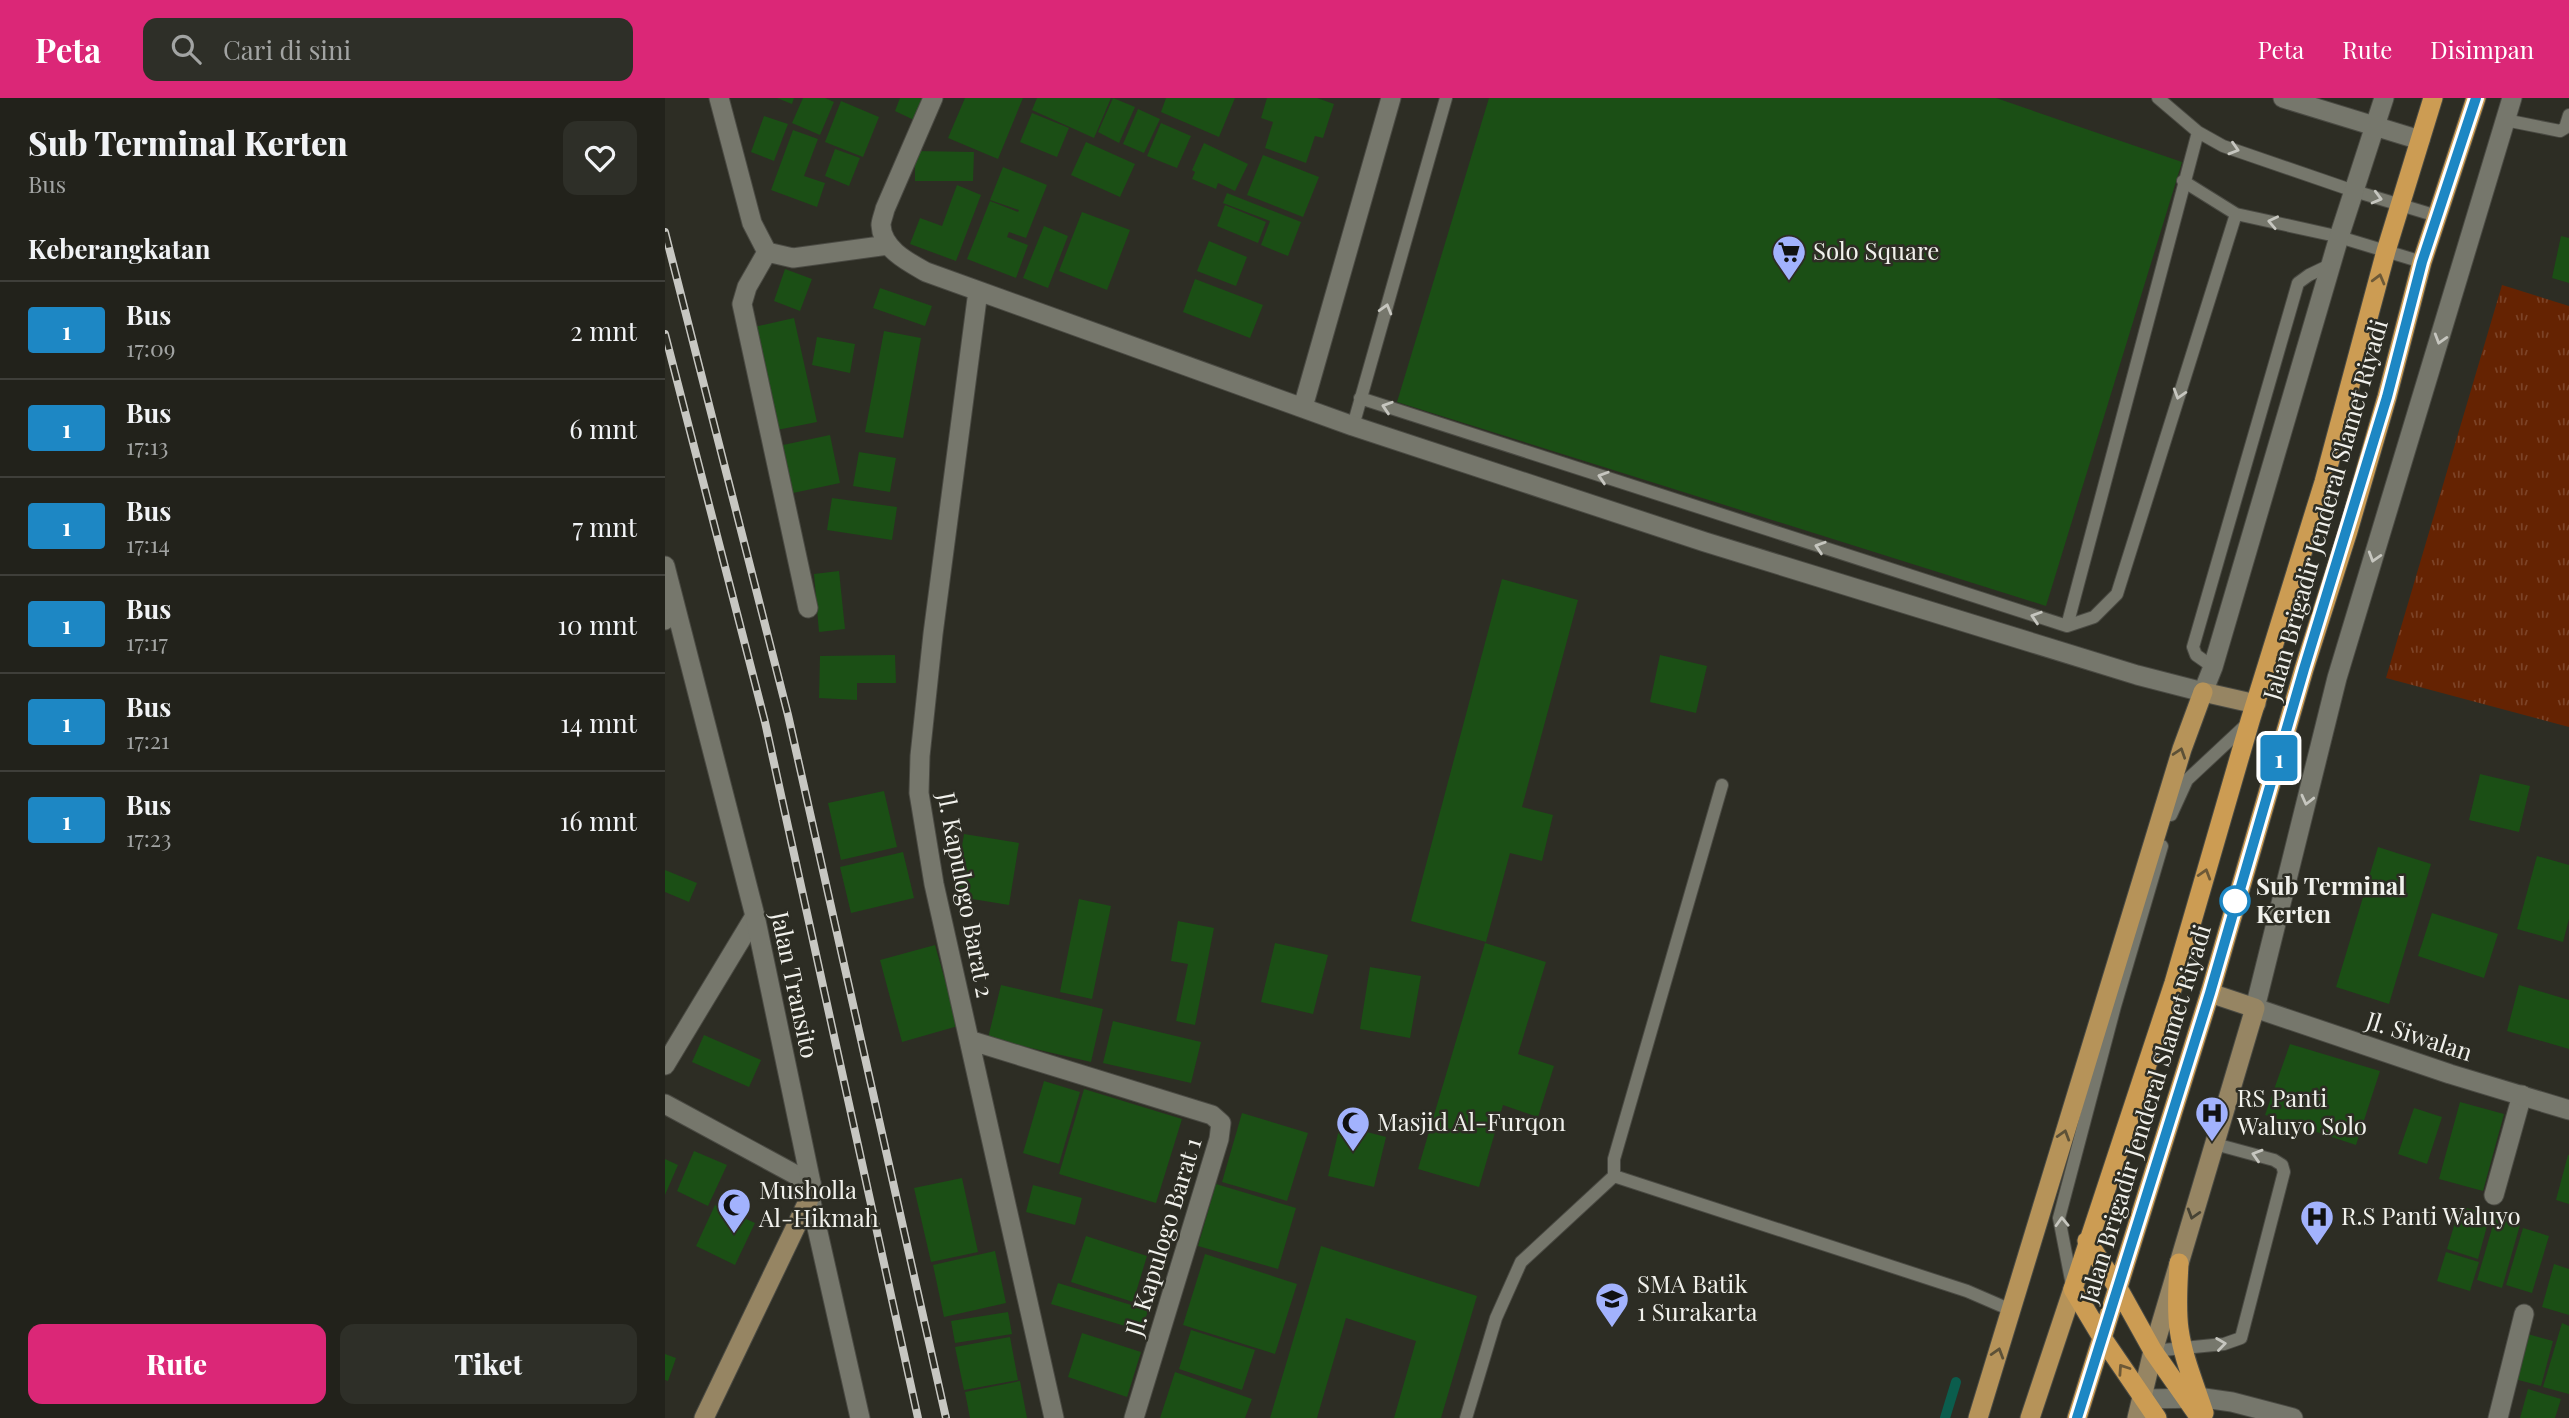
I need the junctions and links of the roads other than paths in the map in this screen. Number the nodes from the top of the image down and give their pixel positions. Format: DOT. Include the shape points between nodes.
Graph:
graph roads {
  1 [pos="719,98"];
  2 [pos="933,98"];
  3 [pos="1391,98"];
  4 [pos="1446,98"];
  5 [pos="2158,98"];
  6 [pos="2283,98"];
  7 [pos="2384,98"];
  8 [pos="2433,98"];
  9 [pos="2476,98"];
  10 [pos="2512,98"];
  11 [pos="2569,115"];
  12 [pos="2505,120"];
  13 [pos="2375,127"];
  14 [pos="2198,132"];
  15 [pos="2420,140"];
  16 [pos="2183,181"];
  17 [pos="2354,191"];
  18 [pos="2400,204"];
  19 [pos="2236,214"];
  20 [pos="2437,216"];
  21 [pos="2339,237"];
  22 [pos="888,245"];
  23 [pos="2386,251"];
  24 [pos="767,252"];
  25 [pos="2422,262"];
  26 [pos="2332,264"];
  27 [pos="978,291"];
  28 [pos="1360,398"];
  29 [pos="1303,407"];
  30 [pos="1353,426"];
  31 [pos="665,566"];
  32 [pos="808,608"];
  33 [pos="669,612"];
  34 [pos="2067,626"];
  35 [pos="2213,667"];
  36 [pos="2203,692"];
  37 [pos="2253,712"];
  38 [pos="1722,785"];
  39 [pos="755,916"];
  40 [pos="2210,993"];
  41 [pos="2255,1008"];
  42 [pos="969,1040"];
  43 [pos="665,1065"];
  44 [pos="2522,1095"];
  45 [pos="665,1104"];
  46 [pos="2569,1110"];
  47 [pos="2215,1144"];
  48 [pos="1614,1176"];
  49 [pos="811,1190"];
  50 [pos="2494,1195"];
  51 [pos="2087,1241"];
  52 [pos="2179,1263"];
  53 [pos="2118,1288"];
  54 [pos="2073,1289"];
  55 [pos="2011,1310"];
  56 [pos="2524,1314"];
  57 [pos="2103,1339"];
  58 [pos="2183,1348"];
  59 [pos="2153,1351"];
  60 [pos="2195,1405"];
  61 [pos="2140,1409"];
  62 [pos="704,1418"];
  63 [pos="860,1418"];
  64 [pos="1054,1418"];
  65 [pos="1134,1418"];
  66 [pos="1466,1418"];
  67 [pos="1978,1418"];
  68 [pos="2030,1418"];
  69 [pos="2077,1418"];
  70 [pos="2157,1418"];
  71 [pos="2205,1418"];
  72 [pos="2293,1418"];
  73 [pos="2498,1418"];
  1 -- 24 [label="street" via="752,223"];
  2 -- 22 [label="street" via="885,209 881,226"];
  3 -- 29 [label="street"];
  28 -- 4 [label="lane, one-way"];
  5 -- 14 [label="lane"];
  6 -- 13 [label="street"];
  7 -- 13 [label="street"];
  8 -- 15 [label="highway, Jalan Brigadir Jenderal Slamet Riyadi"];
  9 -- 20 [label="highway, Jalan Brigadir Jenderal Slamet Riyadi"];
  10 -- 12 [label="street"];
  11 -- 12 [label="lane" via="2560,131"];
  12 -- 41 [label="street, one-way" via="2337,678"];
  13 -- 15 [label="street"];
  13 -- 17 [label="street"];
  14 -- 16 [label="lane"];
  14 -- 17 [label="lane, one-way" via="2223,146"];
  15 -- 18 [label="highway, Jalan Brigadir Jenderal Slamet Riyadi"];
  16 -- 19 [label="lane"];
  16 -- 34 [label="lane"];
  17 -- 18 [label="lane, one-way"];
  17 -- 21 [label="street"];
  18 -- 20 [label="lane"];
  18 -- 23 [label="highway, Jalan Brigadir Jenderal Slamet Riyadi"];
  21 -- 19 [label="lane, one-way"];
  19 -- 34 [label="lane, one-way" via="2117,594 2094,617"];
  20 -- 25 [label="highway, Jalan Brigadir Jenderal Slamet Riyadi"];
  21 -- 23 [label="lane"];
  21 -- 26 [label="street"];
  22 -- 24 [label="street" via="793,258"];
  22 -- 27 [label="street" via="926,272"];
  23 -- 25 [label="lane"];
  37 -- 23 [label="highway, Jalan Brigadir Jenderal Slamet Riyadi, one-way" via="2324,482"];
  24 -- 32 [label="street" via="742,304"];
  25 -- 40 [label="highway, Jalan Brigadir Jenderal Slamet Riyadi" via="2383,411"];
  26 -- 35 [label="street"];
  26 -- 35 [label="lane" via="2298,283 2193,647 2196,655"];
  27 -- 29 [label="street"];
  27 -- 42 [label="street, Jl. Kapulogo Barat 2" via="919,774 934,884"];
  28 -- 30 [label="lane"];
  34 -- 28 [label="lane, one-way"];
  29 -- 30 [label="street"];
  30 -- 36 [label="street" via="1719,546 2137,676"];
  31 -- 33 [label="street, Jalan Transito"];
  33 -- 39 [label="street, Jalan Transito"];
  35 -- 36 [label="street"];
  36 -- 37 [label="main road"];
  55 -- 36 [label="main road, one-way"];
  51 -- 37 [label="highway, Jalan Brigadir Jenderal Slamet Riyadi, one-way" via="2174,983"];
  54 -- 37 [label="lane, one-way" via="2059,1218 2175,803 2187,780"];
  38 -- 48 [label="lane" via="1614,1159"];
  39 -- 43 [label="street"];
  39 -- 49 [label="street, Jalan Transito"];
  40 -- 41 [label="main road"];
  40 -- 53 [label="highway, Jalan Brigadir Jenderal Slamet Riyadi"];
  41 -- 44 [label="street, Jl. Siwalan"];
  41 -- 47 [label="main road"];
  42 -- 64 [label="street, Jl. Kapulogo Barat 2"];
  42 -- 65 [label="street, Jl. Kapulogo Barat 1" via="1213,1115 1221,1123"];
  44 -- 46 [label="street, Jl. Siwalan"];
  44 -- 50 [label="street"];
  45 -- 49 [label="street"];
  47 -- 52 [label="main road, one-way"];
  58 -- 47 [label="lane, one-way" via="2241,1338 2284,1172 2274,1160"];
  48 -- 55 [label="lane" via="1967,1291"];
  48 -- 66 [label="lane" via="1521,1262 1496,1318"];
  49 -- 62 [label="main road"];
  49 -- 63 [label="street, Jalan Transito"];
  51 -- 53 [label="highway"];
  51 -- 54 [label="highway, Jalan Brigadir Jenderal Slamet Riyadi"];
  52 -- 58 [label="highway" via="2177,1307"];
  52 -- 59 [label="main road"];
  53 -- 57 [label="highway, Jalan Brigadir Jenderal Slamet Riyadi"];
  53 -- 59 [label="highway"];
  54 -- 57 [label="highway"];
  54 -- 68 [label="main road"];
  67 -- 55 [label="main road, one-way"];
  56 -- 73 [label="street"];
  61 -- 57 [label="highway, one-way"];
  57 -- 69 [label="highway, Jalan Brigadir Jenderal Slamet Riyadi"];
  58 -- 59 [label="lane"];
  58 -- 60 [label="highway"];
  59 -- 60 [label="highway"];
  59 -- 61 [label="main road"];
  60 -- 61 [label="street"];
  60 -- 71 [label="highway"];
  60 -- 72 [label="street" via="2232,1402"];
  61 -- 70 [label="highway"];
}
